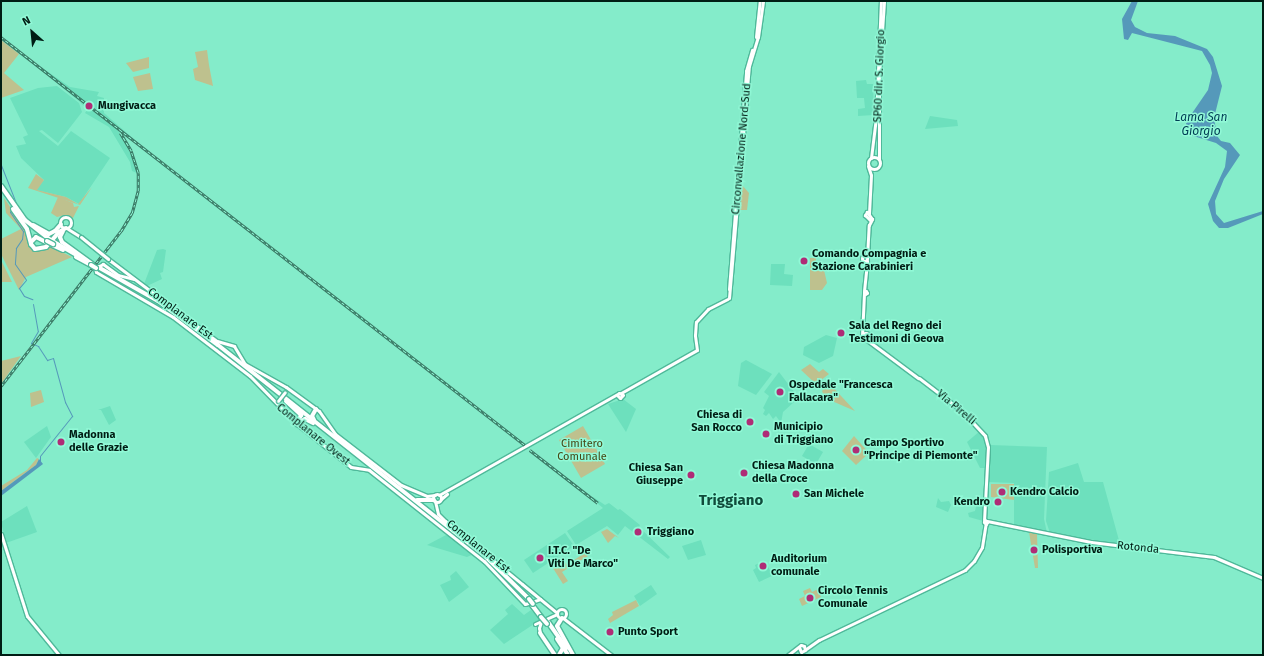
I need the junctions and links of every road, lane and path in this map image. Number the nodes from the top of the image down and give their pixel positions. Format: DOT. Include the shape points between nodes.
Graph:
graph roads {
  1 [pos="762,1"];
  2 [pos="882,1"];
  3 [pos="871,158"];
  4 [pos="880,160"];
  5 [pos="868,166"];
  6 [pos="878,169"];
  7 [pos="871,179"];
  8 [pos="1,183"];
  9 [pos="1,186"];
  10 [pos="1,190"];
  11 [pos="7,198"];
  12 [pos="15,209"];
  13 [pos="60,224"];
  14 [pos="67,228"];
  15 [pos="59,232"];
  16 [pos="47,241"];
  17 [pos="31,244"];
  18 [pos="53,244"];
  19 [pos="92,264"];
  20 [pos="116,265"];
  21 [pos="97,268"];
  22 [pos="122,270"];
  23 [pos="116,272"];
  24 [pos="134,279"];
  25 [pos="864,334"];
  26 [pos="869,339"];
  27 [pos="686,356"];
  28 [pos="284,386"];
  29 [pos="290,390"];
  30 [pos="285,392"];
  31 [pos="622,394"];
  32 [pos="619,397"];
  33 [pos="284,399"];
  34 [pos="278,401"];
  35 [pos="273,402"];
  36 [pos="278,407"];
  37 [pos="316,409"];
  38 [pos="308,415"];
  39 [pos="314,422"];
  40 [pos="297,424"];
  41 [pos="401,489"];
  42 [pos="437,495"];
  43 [pos="426,496"];
  44 [pos="437,500"];
  45 [pos="986,522"];
  46 [pos="1,534"];
  47 [pos="484,555"];
  48 [pos="1263,578"];
  49 [pos="522,584"];
  50 [pos="534,594"];
  51 [pos="540,599"];
  52 [pos="530,602"];
  53 [pos="550,606"];
  54 [pos="562,610"];
  55 [pos="557,614"];
  56 [pos="566,615"];
  57 [pos="542,618"];
  58 [pos="562,618"];
  59 [pos="548,621"];
  60 [pos="570,622"];
  61 [pos="535,624"];
  62 [pos="539,628"];
  63 [pos="540,633"];
  64 [pos="555,636"];
  65 [pos="804,647"];
  66 [pos="799,648"];
  67 [pos="801,652"];
  68 [pos="792,653"];
  69 [pos="554,654"];
  70 [pos="59,655"];
  71 [pos="559,655"];
  72 [pos="571,655"];
  73 [pos="611,655"];
  74 [pos="788,655"];
  1 -- 27 [label="main road, Circonvallazione Nord-Sud" via="758,37 749,66 729,298 710,307 700,318 695,332 698,349"];
  2 -- 3 [label="main road" via="876,119"];
  2 -- 4 [label="main road, SP60 dir. S. Giorgio" via="877,151"];
  3 -- 4 [label="main road"];
  3 -- 5 [label="main road"];
  4 -- 6 [label="main road"];
  5 -- 6 [label="main road" via="872,170"];
  5 -- 7 [label="main road"];
  6 -- 7 [label="main road"];
  7 -- 25 [label="main road"];
  8 -- 11 [label="highway"];
  9 -- 11 [label="highway"];
  10 -- 11 [label="highway"];
  11 -- 12 [label="highway"];
  12 -- 13 [label="highway" via="44,233 54,233"];
  12 -- 16 [label="highway"];
  12 -- 17 [label="highway" via="27,229"];
  13 -- 14 [label="main road, Complanare Est"];
  13 -- 14 [label="main road" via="62,218 68,218 72,225"];
  13 -- 15 [label="highway"];
  14 -- 15 [label="highway"];
  14 -- 19 [label="highway" via="60,234 62,242"];
  14 -- 20 [label="main road, Complanare Est, bridge"];
  15 -- 17 [label="highway" via="44,248 35,249"];
  16 -- 17 [label="highway" via="36,237 32,239"];
  16 -- 18 [label="highway, bridge"];
  18 -- 19 [label="highway"];
  18 -- 19 [label="highway"];
  19 -- 21 [label="highway, bridge"];
  20 -- 22 [label="main road, Complanare Est"];
  20 -- 23 [label="main road"];
  21 -- 33 [label="highway" via="158,303"];
  21 -- 38 [label="highway" via="175,312"];
  22 -- 23 [label="main road" via="120,274"];
  22 -- 24 [label="main road, Complanare Est"];
  23 -- 24 [label="main road, Complanare Ovest"];
  23 -- 35 [label="main road, Complanare Ovest" via="102,263 94,269 173,316 253,379"];
  24 -- 28 [label="main road, Complanare Est" via="217,341 234,346 245,364"];
  25 -- 26 [label="main road"];
  25 -- 26 [label="main road" via="862,340"];
  26 -- 45 [label="main road, Via Pirelli" via="962,411 985,436 988,447"];
  27 -- 31 [label="main road, Circonvallazione Nord-Sud"];
  27 -- 31 [label="main road, Circonvallazione Nord-Sud"];
  28 -- 29 [label="main road, Complanare Est"];
  28 -- 30 [label="main road"];
  29 -- 30 [label="main road"];
  29 -- 37 [label="main road, Complanare Est"];
  30 -- 34 [label="main road, bridge"];
  31 -- 32 [label="main road"];
  32 -- 42 [label="main road"];
  32 -- 44 [label="main road"];
  33 -- 39 [label="highway"];
  33 -- 40 [label="highway" via="300,414 301,418"];
  34 -- 35 [label="main road"];
  34 -- 36 [label="main road"];
  35 -- 36 [label="main road, Complanare Ovest"];
  36 -- 40 [label="main road, Complanare Ovest"];
  37 -- 38 [label="highway"];
  37 -- 39 [label="highway" via="312,416"];
  37 -- 43 [label="main road, Complanare Est" via="332,431 361,455 401,485"];
  38 -- 39 [label="highway"];
  39 -- 40 [label="highway" via="304,419"];
  39 -- 41 [label="highway"];
  39 -- 52 [label="highway" via="485,559"];
  40 -- 52 [label="main road, Complanare Ovest" via="351,467 369,470 484,561"];
  41 -- 44 [label="highway" via="420,502"];
  41 -- 47 [label="highway"];
  42 -- 43 [label="main road"];
  42 -- 44 [label="main road"];
  42 -- 44 [label="main road"];
  43 -- 44 [label="main road, Complanare Est"];
  44 -- 49 [label="main road, Complanare Est" via="438,514 445,521"];
  45 -- 48 [label="main road, Rotonda" via="1091,542 1209,556"];
  45 -- 65 [label="main road, Via Pirelli" via="979,555 965,570"];
  46 -- 70 [label="main road" via="27,616"];
  47 -- 49 [label="main road"];
  47 -- 52 [label="highway"];
  49 -- 50 [label="main road"];
  50 -- 51 [label="main road"];
  50 -- 52 [label="main road"];
  51 -- 52 [label="main road"];
  51 -- 53 [label="main road"];
  52 -- 57 [label="highway"];
  53 -- 54 [label="main road"];
  53 -- 55 [label="main road"];
  54 -- 55 [label="main road"];
  54 -- 56 [label="main road"];
  55 -- 58 [label="main road"];
  55 -- 59 [label="main road"];
  56 -- 58 [label="main road"];
  56 -- 60 [label="main road"];
  57 -- 59 [label="highway, bridge"];
  57 -- 61 [label="main road"];
  57 -- 62 [label="main road"];
  58 -- 59 [label="main road"];
  58 -- 60 [label="main road"];
  58 -- 72 [label="highway" via="557,626"];
  59 -- 64 [label="highway"];
  59 -- 72 [label="highway"];
  60 -- 73 [label="main road"];
  61 -- 62 [label="main road"];
  61 -- 63 [label="main road"];
  62 -- 63 [label="main road"];
  63 -- 69 [label="highway"];
  64 -- 71 [label="highway" via="563,648"];
  64 -- 72 [label="highway"];
  65 -- 66 [label="main road"];
  65 -- 67 [label="main road"];
  66 -- 67 [label="main road"];
  66 -- 68 [label="main road"];
  67 -- 68 [label="main road"];
  68 -- 74 [label="main road"];
}
